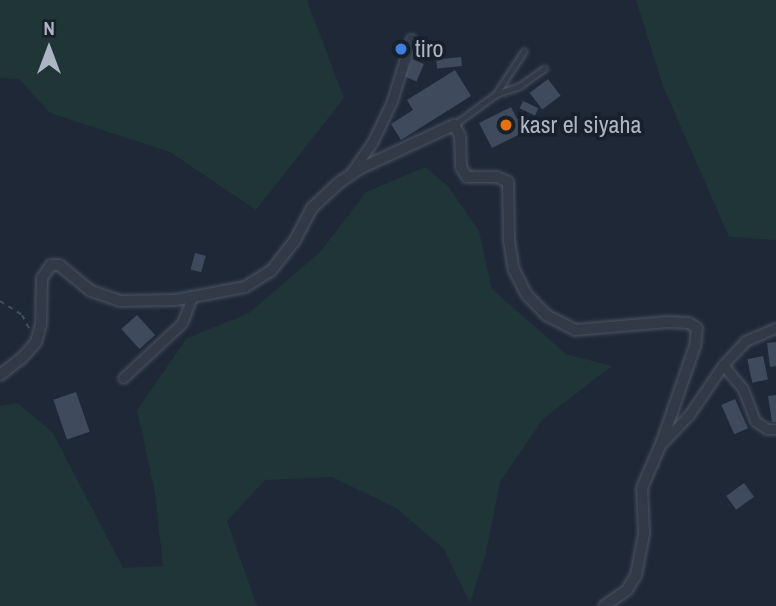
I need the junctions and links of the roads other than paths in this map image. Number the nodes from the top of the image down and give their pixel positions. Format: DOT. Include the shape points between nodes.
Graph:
graph roads {
  1 [pos="411,40"];
  2 [pos="524,51"];
  3 [pos="544,69"];
  4 [pos="496,94"];
  5 [pos="454,125"];
  6 [pos="349,176"];
  7 [pos="192,297"];
  8 [pos="776,328"];
  9 [pos="723,365"];
  10 [pos="0,375"];
  11 [pos="124,378"];
  12 [pos="776,429"];
  13 [pos="661,444"];
  14 [pos="604,606"];
  1 -- 6 [label="street" via="392,102"];
  2 -- 4 [label="lane"];
  3 -- 4 [label="lane" via="518,87"];
  4 -- 5 [label="lane"];
  5 -- 6 [label="street"];
  5 -- 13 [label="street" via="467,177 497,177 508,182 514,270 527,295 546,315 575,330 668,322 697,328"];
  6 -- 7 [label="street" via="313,207 288,250 264,277 245,287"];
  7 -- 10 [label="street" via="109,298 91,291 59,265 51,265 42,278 36,342"];
  7 -- 11 [label="street" via="181,323"];
  8 -- 9 [label="street" via="745,341"];
  9 -- 12 [label="street" via="743,389 755,421"];
  9 -- 13 [label="street" via="701,400"];
  13 -- 14 [label="street" via="642,488 644,534 636,575 627,590"];
}
